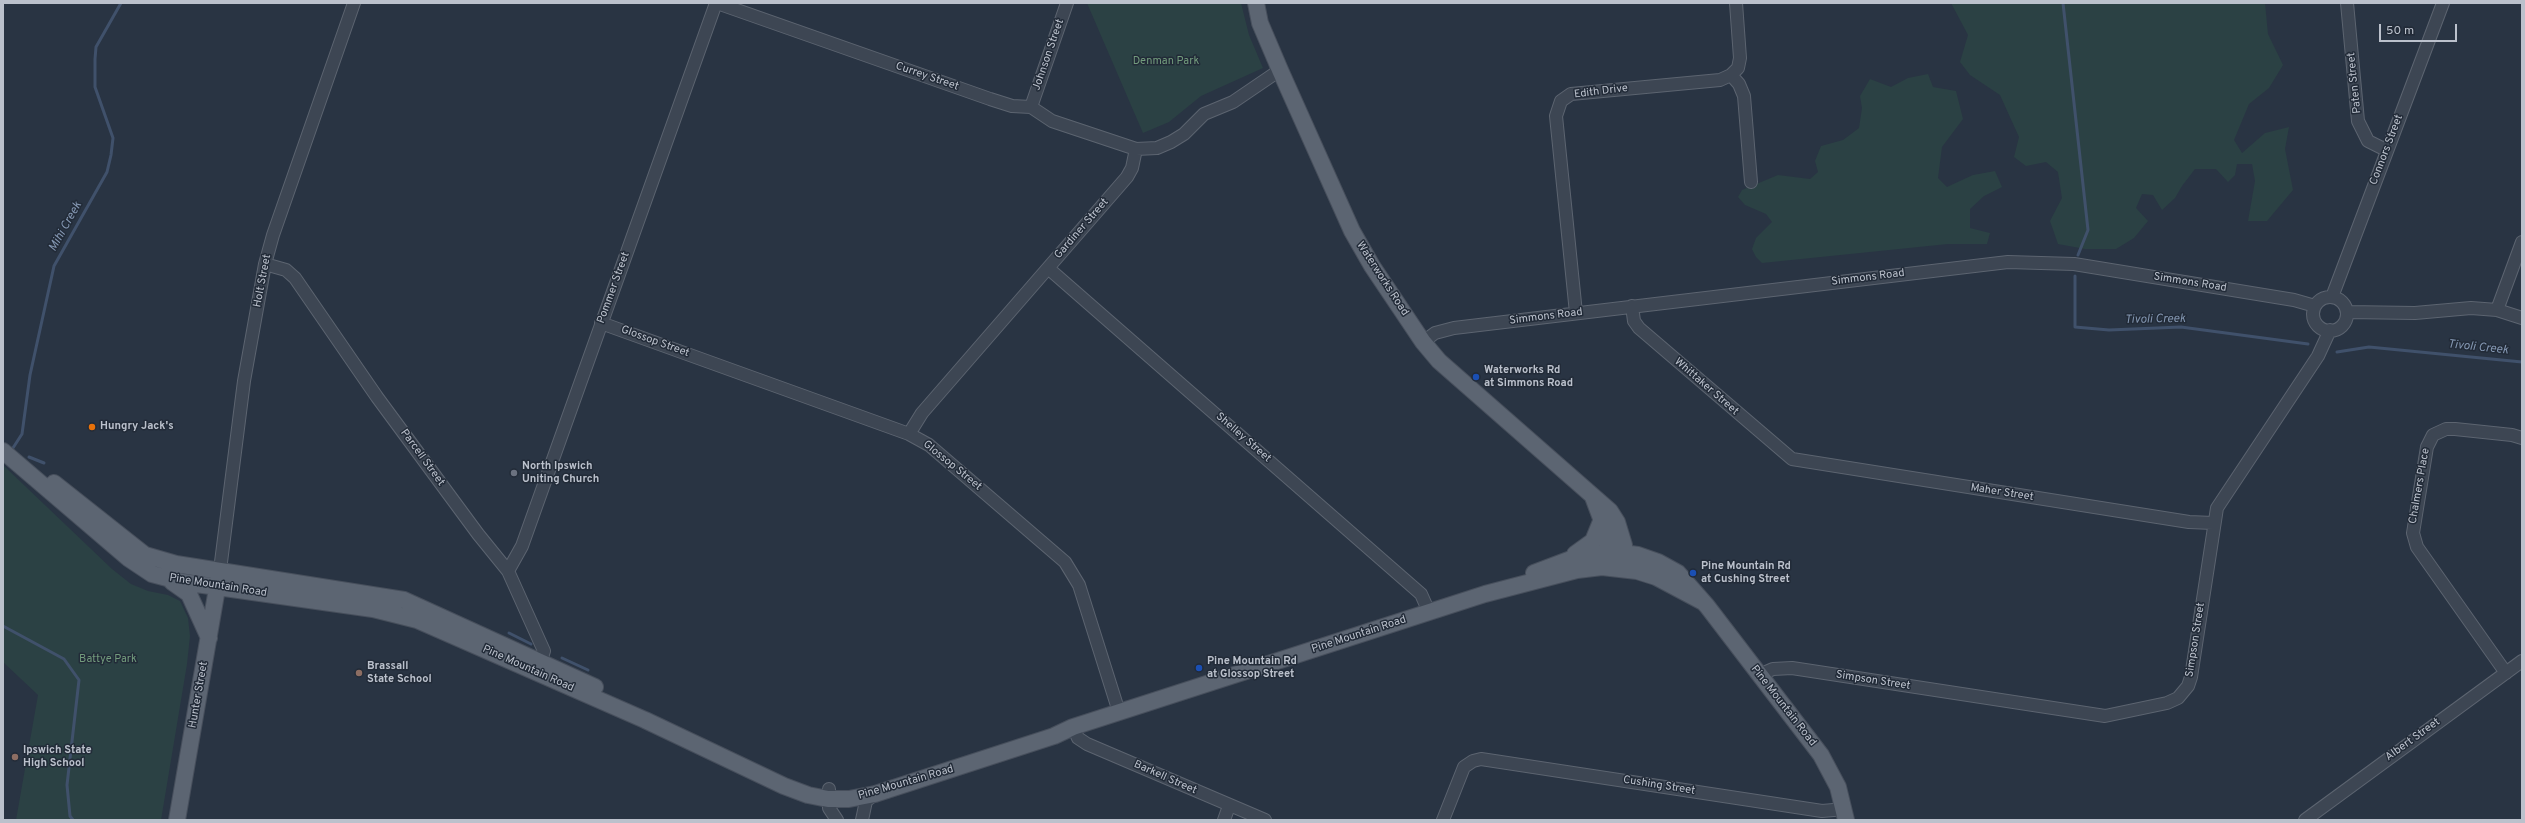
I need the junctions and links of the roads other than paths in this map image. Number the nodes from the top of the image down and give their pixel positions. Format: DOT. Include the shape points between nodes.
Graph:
graph roads {
  1 [pos="354,3"];
  2 [pos="716,3"];
  3 [pos="1067,3"];
  4 [pos="1256,3"];
  5 [pos="1736,3"];
  6 [pos="2347,3"];
  7 [pos="2443,3"];
  8 [pos="1280,70"];
  9 [pos="1732,75"];
  10 [pos="1031,107"];
  11 [pos="1136,149"];
  12 [pos="2386,150"];
  13 [pos="1751,182"];
  14 [pos="2522,242"];
  15 [pos="265,264"];
  16 [pos="1048,268"];
  17 [pos="2332,297"];
  18 [pos="1632,306"];
  19 [pos="2315,306"];
  20 [pos="2497,310"];
  21 [pos="2347,312"];
  22 [pos="1576,314"];
  23 [pos="2522,318"];
  24 [pos="601,323"];
  25 [pos="2328,336"];
  26 [pos="1423,342"];
  27 [pos="909,434"];
  28 [pos="2522,438"];
  29 [pos="3,443"];
  30 [pos="11,455"];
  31 [pos="1792,459"];
  32 [pos="1592,496"];
  33 [pos="1602,519"];
  34 [pos="2213,523"];
  35 [pos="1617,553"];
  36 [pos="1563,561"];
  37 [pos="1616,567"];
  38 [pos="220,570"];
  39 [pos="508,570"];
  40 [pos="162,578"];
  41 [pos="217,586"];
  42 [pos="1485,594"];
  43 [pos="1703,602"];
  44 [pos="1430,612"];
  45 [pos="209,638"];
  46 [pos="2522,661"];
  47 [pos="539,667"];
  48 [pos="2506,672"];
  49 [pos="1759,675"];
  50 [pos="1119,712"];
  51 [pos="1073,726"];
  52 [pos="829,794"];
  53 [pos="864,802"];
  54 [pos="1229,806"];
  55 [pos="1846,815"];
  56 [pos="177,820"];
  57 [pos="836,820"];
  58 [pos="1224,820"];
  59 [pos="1265,820"];
  60 [pos="1443,820"];
  61 [pos="2305,820"];
  1 -- 15 [label="street, Holt Street" via="273,234"];
  2 -- 10 [label="street, Currey Street" via="996,101 1012,106"];
  2 -- 24 [label="street, Pommer Street"];
  3 -- 10 [label="street, Johnson Street"];
  4 -- 8 [label="main road, Waterworks Road" via="1260,23"];
  5 -- 9 [label="street" via="1740,58 1738,68"];
  6 -- 12 [label="street, Paten Street" via="2358,121 2368,141"];
  7 -- 12 [label="street, Connors Street"];
  8 -- 11 [label="street" via="1233,102 1204,114 1184,134 1171,142 1157,148"];
  8 -- 26 [label="main road, Waterworks Road" via="1352,231"];
  9 -- 13 [label="street" via="1744,96"];
  9 -- 22 [label="street, Edith Drive" via="1720,80 1571,94 1561,101 1556,116"];
  10 -- 11 [label="street, Currey Street" via="1052,121"];
  11 -- 16 [label="street, Gardiner Street" via="1128,177"];
  12 -- 17 [label="street, Connors Street"];
  14 -- 20 [label="street"];
  15 -- 38 [label="street, Holt Street" via="244,380"];
  15 -- 39 [label="street, Parcell Street" via="286,270 295,278 377,397 478,534"];
  16 -- 27 [label="street, Gardiner Street" via="922,412"];
  16 -- 44 [label="street, Shelley Street" via="1422,594"];
  17 -- 19 [label="street" via="2322,299"];
  17 -- 21 [label="street" via="2342,302"];
  18 -- 19 [label="street, Simmons Road" via="1974,265 2031,261 2074,264 2294,300"];
  18 -- 22 [label="street, Simmons Road"];
  18 -- 31 [label="street, Whittaker Street" via="1634,321 1639,328"];
  19 -- 25 [label="street" via="2316,322"];
  20 -- 21 [label="street" via="2471,308 2415,314"];
  20 -- 23 [label="street"];
  21 -- 25 [label="street" via="2345,323"];
  22 -- 26 [label="street, Simmons Road" via="1446,330 1434,333"];
  24 -- 27 [label="street, Glossop Street"];
  24 -- 39 [label="street, Pommer Street" via="522,546"];
  25 -- 34 [label="street, Simpson Street" via="2318,356 2217,508"];
  26 -- 32 [label="main road, Waterworks Road" via="1439,361"];
  27 -- 50 [label="street, Glossop Street" via="929,445 1065,562 1079,586"];
  28 -- 48 [label="street, Chalmers Place" via="2512,434 2455,429 2446,429 2433,435 2427,447 2413,533 2417,547"];
  29 -- 30 [label="main road, Pine Mountain Road"];
  30 -- 38 [label="main road, Pine Mountain Road" via="146,555 176,564"];
  30 -- 40 [label="main road, Pine Mountain Road" via="136,564"];
  31 -- 34 [label="street, Maher Street" via="2189,522"];
  32 -- 33 [label="main road, Waterworks Road"];
  32 -- 35 [label="main road, Waterworks Road" via="1614,516 1622,538"];
  33 -- 35 [label="main road, Waterworks Road"];
  33 -- 36 [label="main road" via="1593,541"];
  34 -- 49 [label="street, Simpson Street" via="2191,677 2184,693 2167,703 2105,716 1792,668 1773,669"];
  35 -- 36 [label="main road, Pine Mountain Road" via="1586,555"];
  35 -- 37 [label="main road"];
  35 -- 43 [label="main road, Pine Mountain Road" via="1658,562 1674,571 1683,577"];
  36 -- 42 [label="main road, Pine Mountain Road"];
  37 -- 42 [label="main road, Pine Mountain Road" via="1577,570"];
  37 -- 43 [label="main road, Pine Mountain Road" via="1656,577"];
  38 -- 41 [label="main road, Hunter Street"];
  38 -- 47 [label="main road, Pine Mountain Road" via="404,600"];
  39 -- 47 [label="street, Parcell Street" via="544,651"];
  40 -- 41 [label="main road, Pine Mountain Road"];
  40 -- 45 [label="main road" via="182,587 189,594"];
  41 -- 45 [label="main road, Hunter Street"];
  41 -- 47 [label="main road, Pine Mountain Road" via="395,614"];
  42 -- 44 [label="main road, Pine Mountain Road"];
  43 -- 49 [label="main road, Pine Mountain Road"];
  44 -- 50 [label="main road, Pine Mountain Road"];
  45 -- 56 [label="main road, Hunter Street"];
  46 -- 48 [label="street, Albert Street"];
  47 -- 52 [label="main road, Pine Mountain Road" via="787,778"];
  48 -- 61 [label="street, Albert Street"];
  49 -- 55 [label="main road, Pine Mountain Road" via="1821,755 1838,787"];
  50 -- 51 [label="main road, Pine Mountain Road"];
  51 -- 53 [label="main road, Pine Mountain Road" via="1054,736"];
  51 -- 54 [label="street, Barkell Street" via="1078,738 1087,744"];
  52 -- 53 [label="main road, Pine Mountain Road"];
  52 -- 57 [label="street" via="831,813"];
  54 -- 58 [label="street"];
  54 -- 59 [label="street, Barkell Street"];
  55 -- 60 [label="street, Cushing Street" via="1484,759 1473,761 1463,770"];
}
